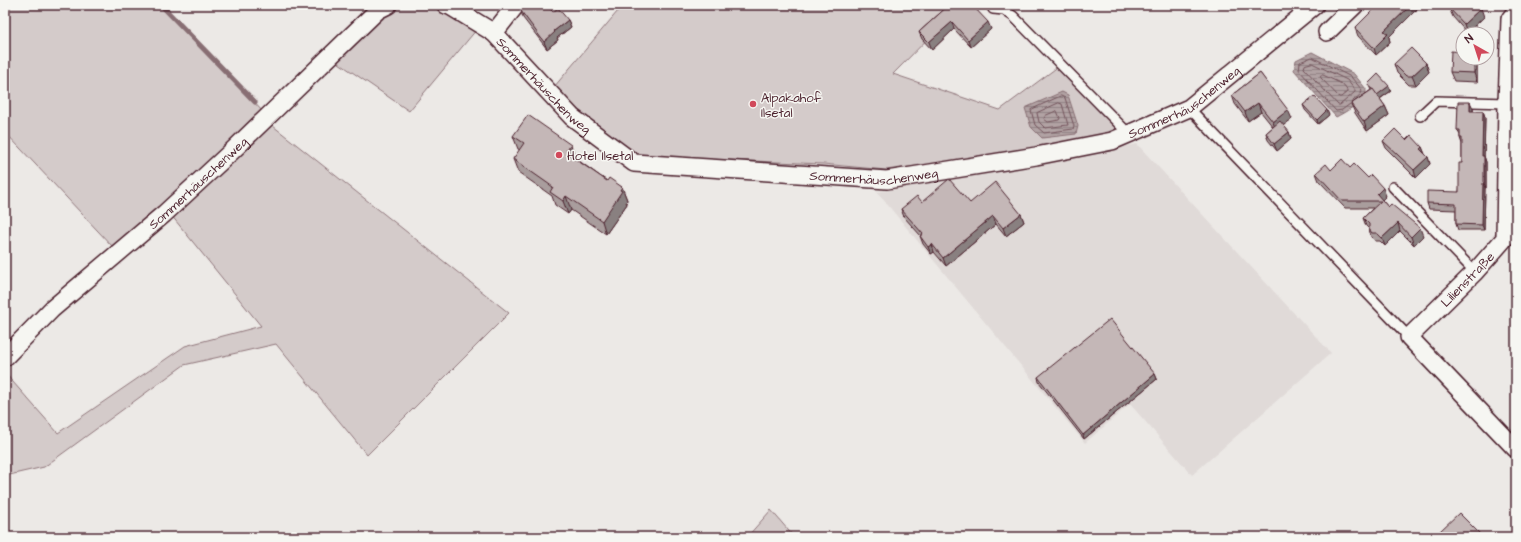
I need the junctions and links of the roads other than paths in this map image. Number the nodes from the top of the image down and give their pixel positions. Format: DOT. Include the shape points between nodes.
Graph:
graph roads {
  1 [pos="388,5"];
  2 [pos="446,5"];
  3 [pos="516,5"];
  4 [pos="1315,5"];
  5 [pos="1355,5"];
  6 [pos="993,9"];
  7 [pos="1516,11"];
  8 [pos="1326,32"];
  9 [pos="494,33"];
  10 [pos="1507,103"];
  11 [pos="1189,108"];
  12 [pos="1420,116"];
  13 [pos="1130,134"];
  14 [pos="1393,187"];
  15 [pos="1475,272"];
  16 [pos="1409,337"];
  17 [pos="5,357"];
  18 [pos="1516,449"];
  1 -- 17 [label="street, Sommerhäuschenweg" via="378,10 164,214 52,308"];
  2 -- 9 [label="street, Sommerhäuschenweg"];
  3 -- 9 [label="street"];
  4 -- 11 [label="street, Sommerhäuschenweg"];
  5 -- 8 [label="street"];
  6 -- 13 [label="lane" via="1004,10 1013,16"];
  7 -- 10 [label="street, Lilienstraße" via="1510,19"];
  9 -- 13 [label="street, Sommerhäuschenweg" via="572,117 634,163 887,180 1082,147 1112,141"];
  10 -- 12 [label="lane" via="1436,101"];
  10 -- 15 [label="street, Lilienstraße" via="1505,238"];
  11 -- 13 [label="street, Sommerhäuschenweg"];
  11 -- 16 [label="lane"];
  14 -- 15 [label="lane"];
  15 -- 16 [label="street, Lilienstraße"];
  16 -- 18 [label="street"];
}
